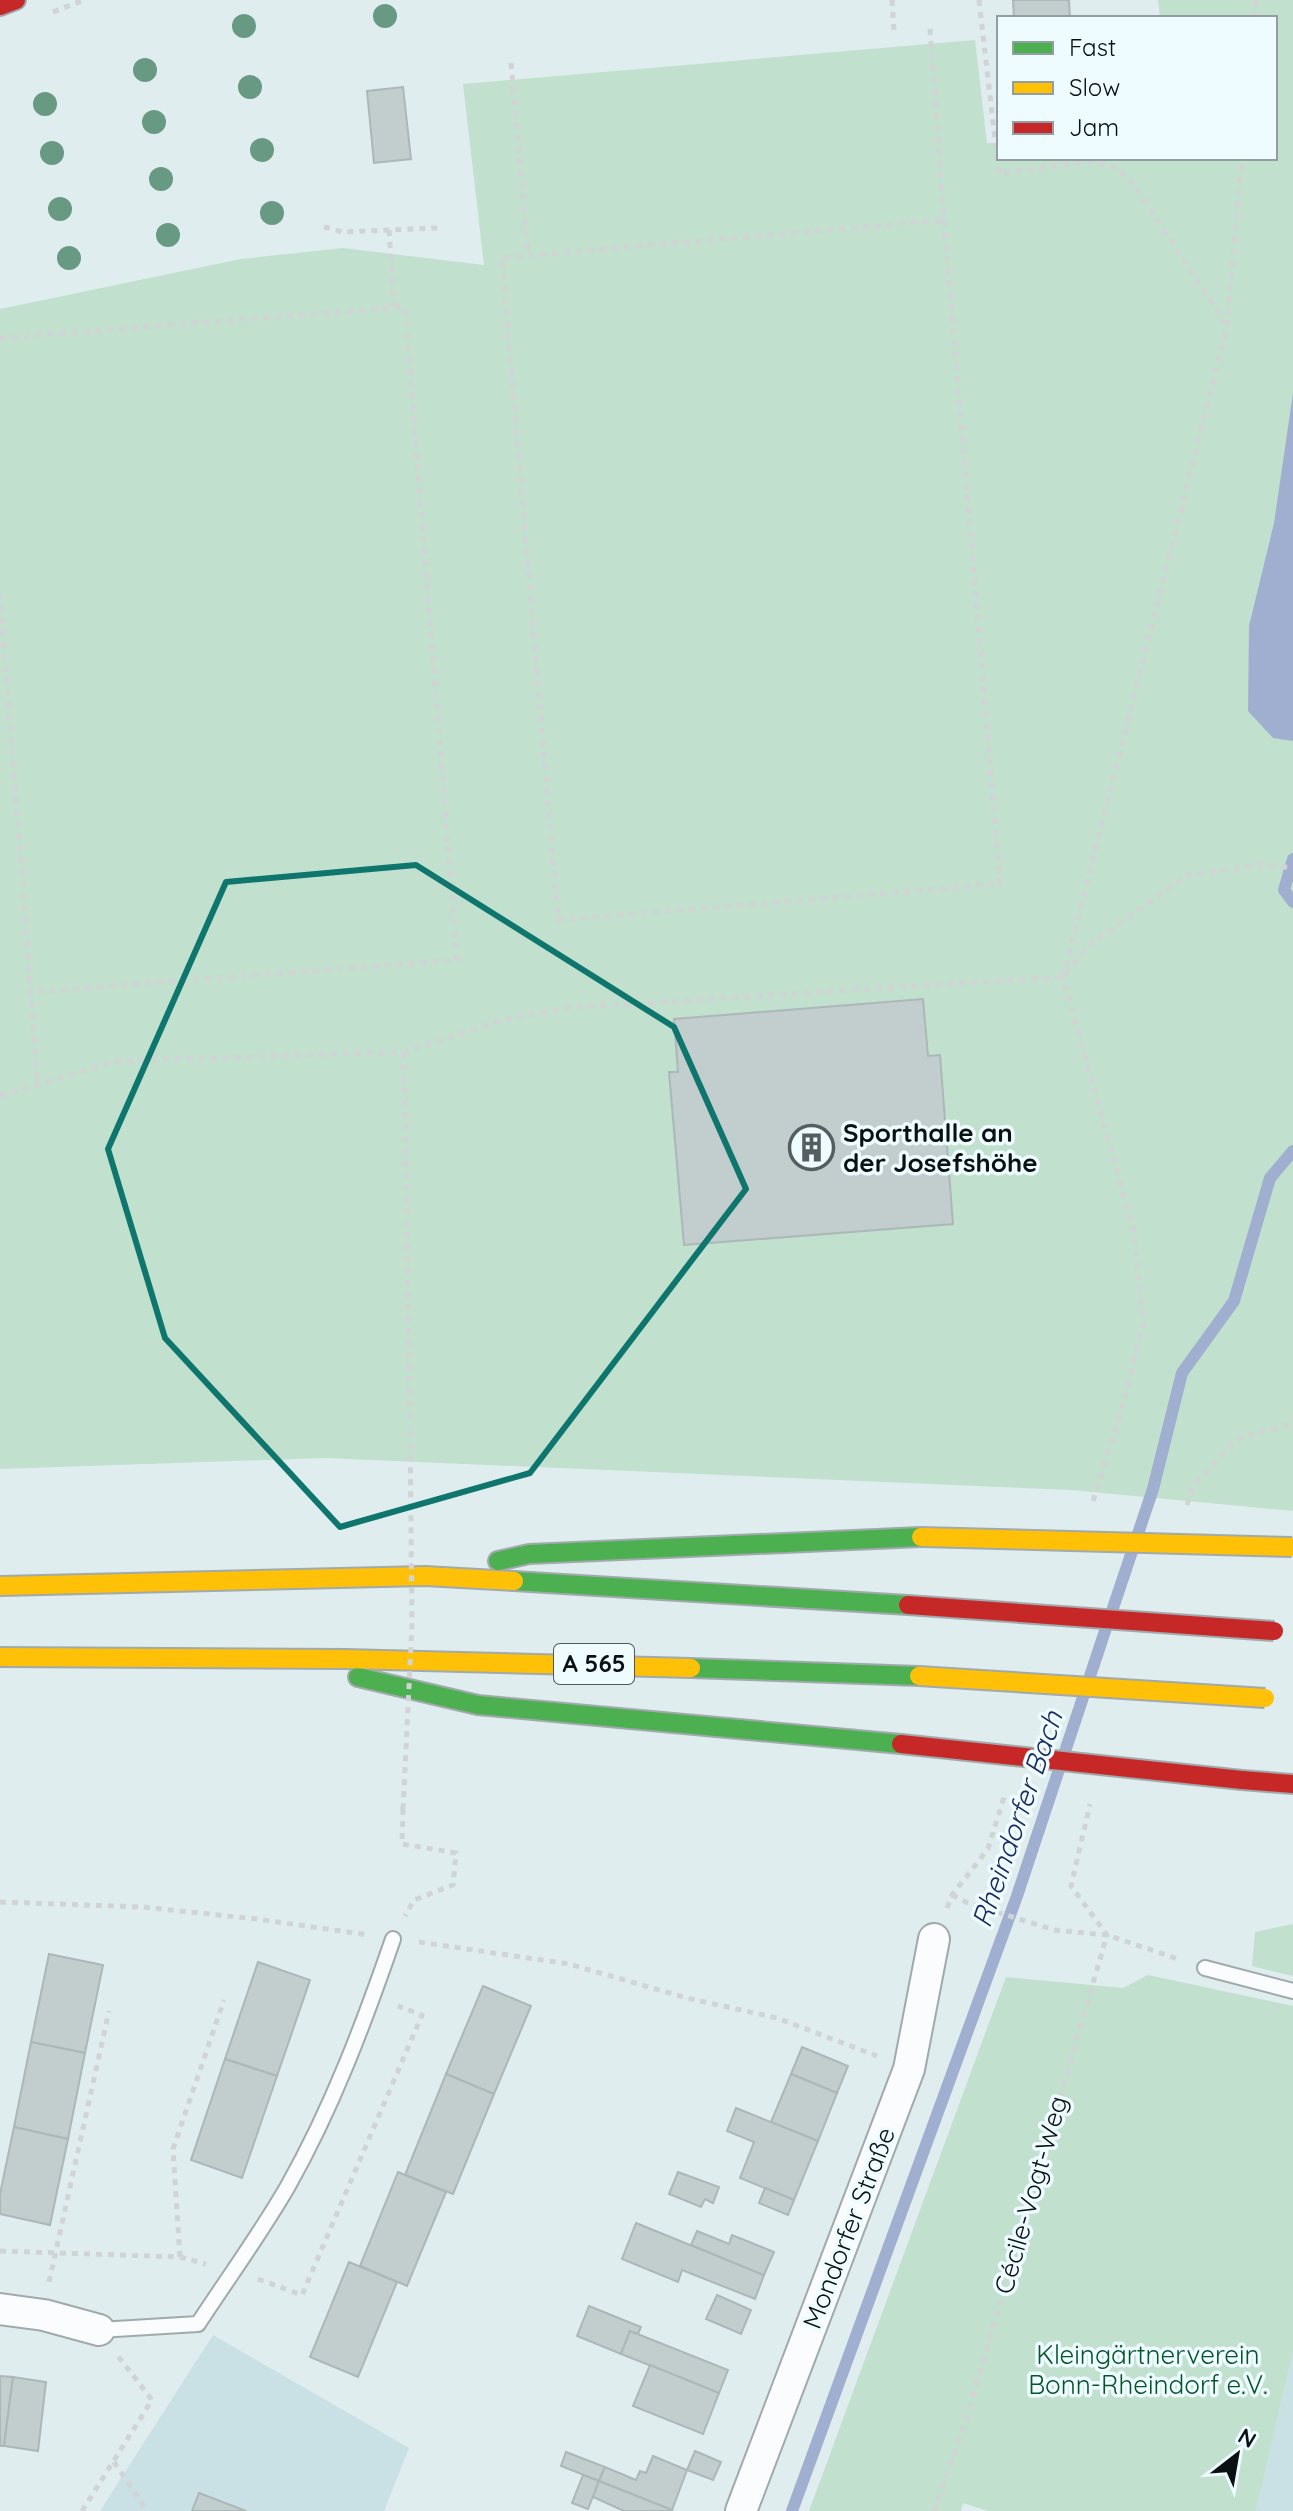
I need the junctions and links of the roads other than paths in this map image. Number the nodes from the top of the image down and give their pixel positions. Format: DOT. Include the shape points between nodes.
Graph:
graph roads {
  1 [pos="16,0"];
  2 [pos="0,6"];
  3 [pos="1292,1547"];
  4 [pos="425,1576"];
  5 [pos="0,1586"];
  6 [pos="1293,1632"];
  7 [pos="0,1657"];
  8 [pos="269,1657"];
  9 [pos="1272,1699"];
  10 [pos="1293,1784"];
  11 [pos="393,1939"];
  12 [pos="934,1939"];
  13 [pos="1205,1968"];
  14 [pos="1293,1991"];
  15 [pos="0,2309"];
  16 [pos="99,2330"];
  17 [pos="741,2511"];
  1 -- 2 [label="main road"];
  3 -- 4 [label="main road, bridge" via="921,1537 529,1554"];
  4 -- 5 [label="main road"];
  4 -- 6 [label="main road, bridge"];
  7 -- 8 [label="main road, A 565"];
  8 -- 9 [label="main road, A 565, bridge" via="919,1676"];
  8 -- 10 [label="main road, bridge" via="478,1705"];
  11 -- 16 [label="lane" via="332,2098 287,2186 198,2324"];
  12 -- 17 [label="street, Mondorfer Straße" via="909,2069"];
  13 -- 14 [label="lane"];
  15 -- 16 [label="street"];
}
